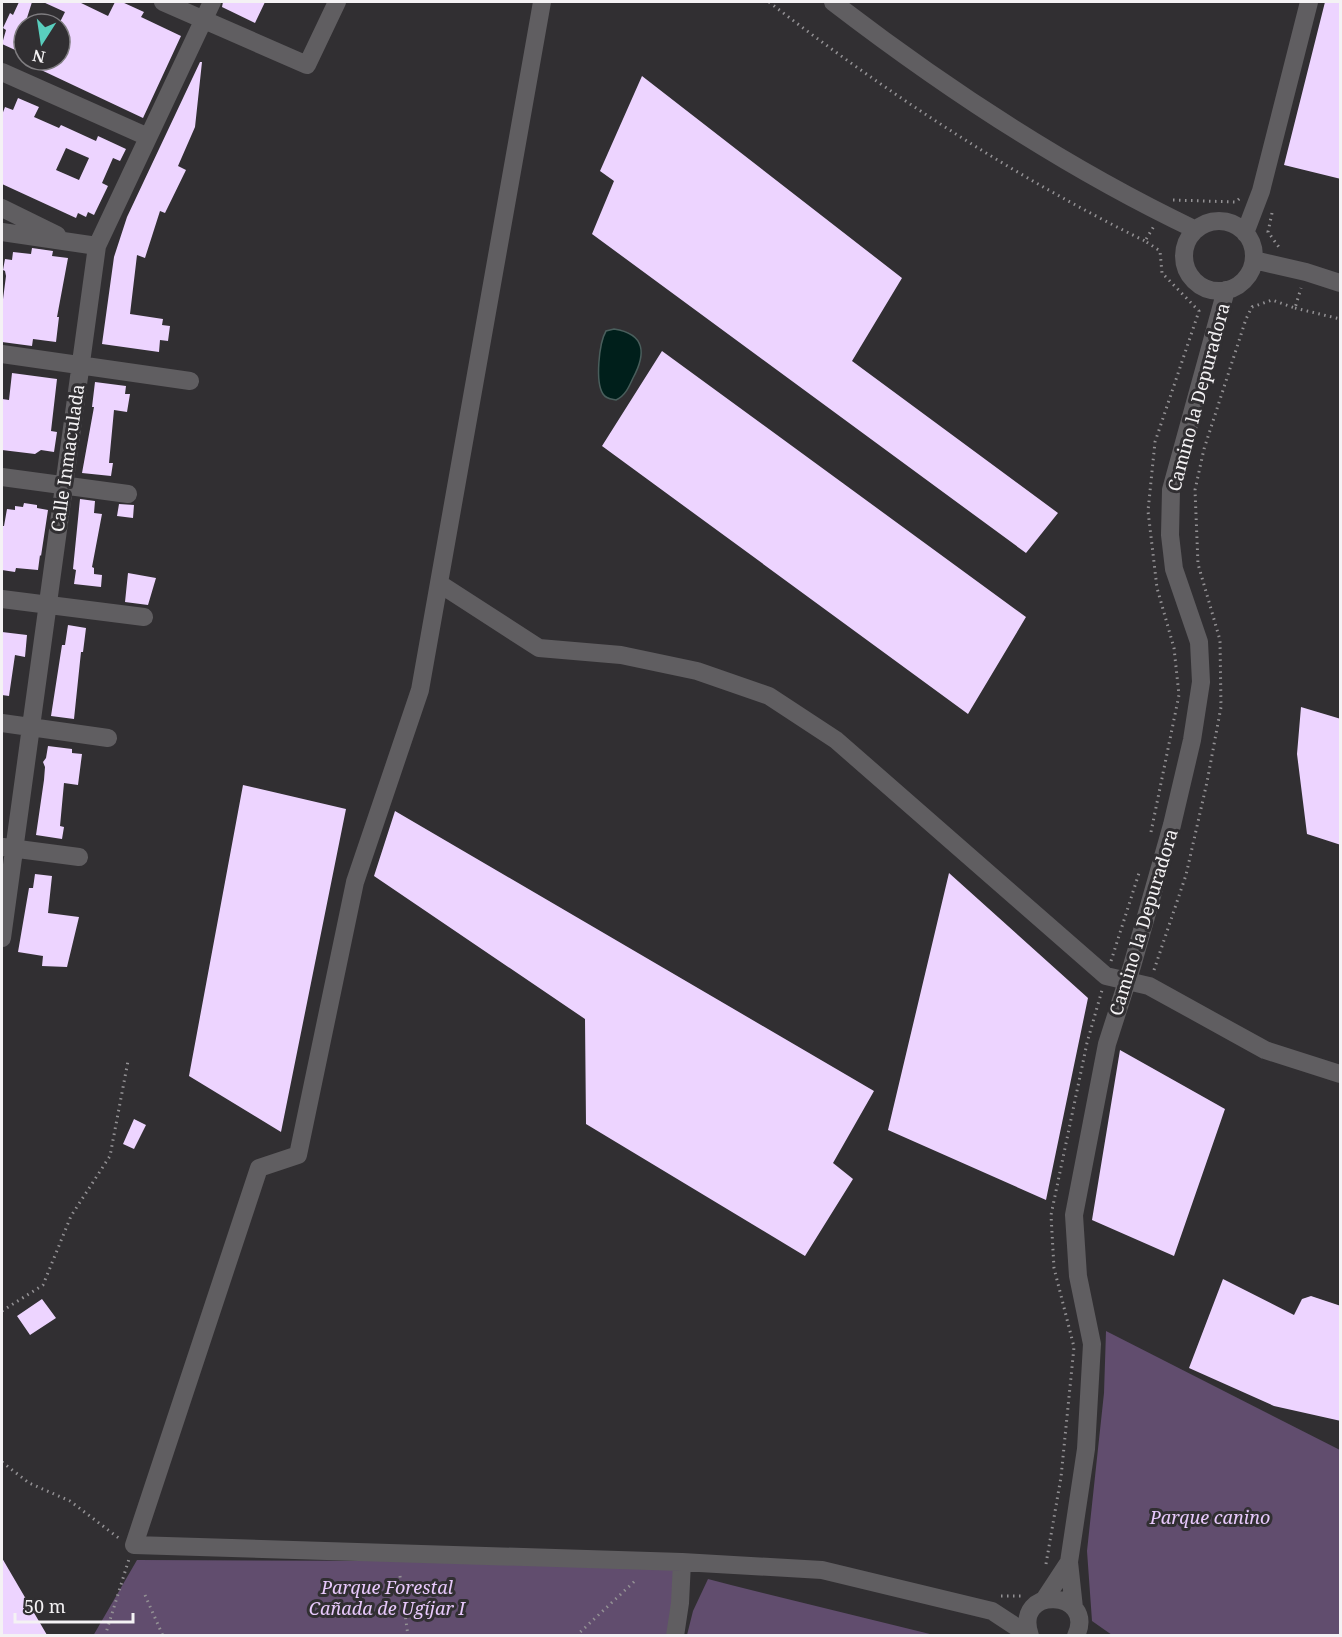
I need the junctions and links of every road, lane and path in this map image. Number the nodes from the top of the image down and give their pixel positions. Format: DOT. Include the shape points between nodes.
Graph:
graph roads {
  1 [pos="164,2"];
  2 [pos="212,2"];
  3 [pos="337,2"];
  4 [pos="542,2"];
  5 [pos="770,2"];
  6 [pos="833,2"];
  7 [pos="1309,2"];
  8 [pos="202,19"];
  9 [pos="2,72"];
  10 [pos="147,137"];
  11 [pos="1259,198"];
  12 [pos="2,208"];
  13 [pos="1161,213"];
  14 [pos="1194,229"];
  15 [pos="2,232"];
  16 [pos="1245,232"];
  17 [pos="69,241"];
  18 [pos="1145,241"];
  19 [pos="97,246"];
  20 [pos="1291,253"];
  21 [pos="1254,260"];
  22 [pos="1306,272"];
  23 [pos="1341,283"];
  24 [pos="1226,290"];
  25 [pos="1295,308"];
  26 [pos="1341,320"];
  27 [pos="1195,323"];
  28 [pos="2,354"];
  29 [pos="81,365"];
  30 [pos="190,381"];
  31 [pos="2,477"];
  32 [pos="64,485"];
  33 [pos="128,494"];
  34 [pos="440,584"];
  35 [pos="2,599"];
  36 [pos="47,605"];
  37 [pos="144,617"];
  38 [pos="2,723"];
  39 [pos="30,727"];
  40 [pos="108,738"];
  41 [pos="7,848"];
  42 [pos="79,857"];
  43 [pos="2,938"];
  44 [pos="1127,980"];
  45 [pos="1149,986"];
  46 [pos="128,1061"];
  47 [pos="1341,1074"];
  48 [pos="2,1311"];
  49 [pos="2,1462"];
  50 [pos="134,1545"];
  51 [pos="682,1562"];
  52 [pos="1070,1562"];
  53 [pos="400,1576"];
  54 [pos="637,1579"];
  55 [pos="145,1595"];
  56 [pos="1040,1602"];
  57 [pos="992,1611"];
  58 [pos="1080,1626"];
  59 [pos="105,1635"];
  60 [pos="163,1635"];
  61 [pos="408,1635"];
  62 [pos="576,1635"];
  63 [pos="675,1635"];
  64 [pos="1030,1635"];
  1 -- 8 [label="street"];
  2 -- 8 [label="street, Calle Inmaculada"];
  3 -- 8 [label="street" via="307,65"];
  4 -- 34 [label="street"];
  5 -- 18 [label="path" via="905,101 1033,180"];
  6 -- 13 [label="street" via="905,57 1031,139"];
  7 -- 11 [label="street"];
  8 -- 10 [label="street, Calle Inmaculada"];
  9 -- 10 [label="street"];
  10 -- 19 [label="street, Calle Inmaculada"];
  11 -- 13 [label="path" via="1246,193 1236,202 1169,200"];
  11 -- 16 [label="street"];
  11 -- 20 [label="path" via="1274,203 1268,232 1281,249"];
  12 -- 17 [label="street"];
  13 -- 14 [label="street"];
  13 -- 18 [label="path"];
  14 -- 16 [label="street" via="1221,220"];
  14 -- 24 [label="street" via="1185,242 1186,272 1211,291"];
  15 -- 17 [label="street"];
  16 -- 21 [label="street"];
  17 -- 19 [label="street"];
  18 -- 27 [label="path" via="1160,251 1162,273 1199,311"];
  19 -- 29 [label="street, Calle Inmaculada"];
  21 -- 22 [label="street"];
  21 -- 24 [label="street" via="1248,276 1235,288"];
  22 -- 23 [label="street"];
  22 -- 25 [label="path"];
  24 -- 44 [label="street, Camino la Depuradora" via="1171,490 1174,569 1199,642 1201,682 1172,825"];
  25 -- 26 [label="path"];
  25 -- 45 [label="path" via="1272,300 1252,307 1204,449 1195,490 1198,564 1220,640 1221,707 1186,874"];
  28 -- 29 [label="street"];
  29 -- 30 [label="street"];
  29 -- 32 [label="street, Calle Inmaculada"];
  31 -- 32 [label="street"];
  32 -- 33 [label="street"];
  32 -- 36 [label="street, Calle Inmaculada"];
  34 -- 44 [label="street" via="539,648 643,659 697,671 769,696 836,740 1106,976"];
  34 -- 50 [label="street" via="420,690 356,882 298,1155 259,1168"];
  35 -- 36 [label="street"];
  36 -- 37 [label="street"];
  36 -- 39 [label="street, Calle Inmaculada"];
  38 -- 39 [label="street"];
  39 -- 40 [label="street"];
  39 -- 41 [label="street, Calle Inmaculada"];
  41 -- 42 [label="street"];
  41 -- 43 [label="street, Calle Inmaculada"];
  44 -- 45 [label="street"];
  44 -- 52 [label="street, Camino la Depuradora" via="1107,1044 1074,1215 1078,1276 1092,1344 1086,1449"];
  45 -- 47 [label="street" via="1265,1050"];
  46 -- 48 [label="path" via="110,1156 71,1216 43,1286"];
  49 -- 50 [label="path" via="29,1483 70,1501 124,1543"];
  50 -- 51 [label="street"];
  50 -- 59 [label="path"];
  51 -- 57 [label="street" via="822,1570"];
  51 -- 63 [label="street"];
  52 -- 56 [label="street, Camino la Depuradora"];
  52 -- 58 [label="street, Camino la Depuradora"];
  53 -- 61 [label="path"];
  54 -- 62 [label="path"];
  55 -- 60 [label="path"];
  56 -- 57 [label="street"];
  56 -- 58 [label="street" via="1060,1599"];
  56 -- 64 [label="street" via="1028,1619"];
  57 -- 64 [label="street"];
}
